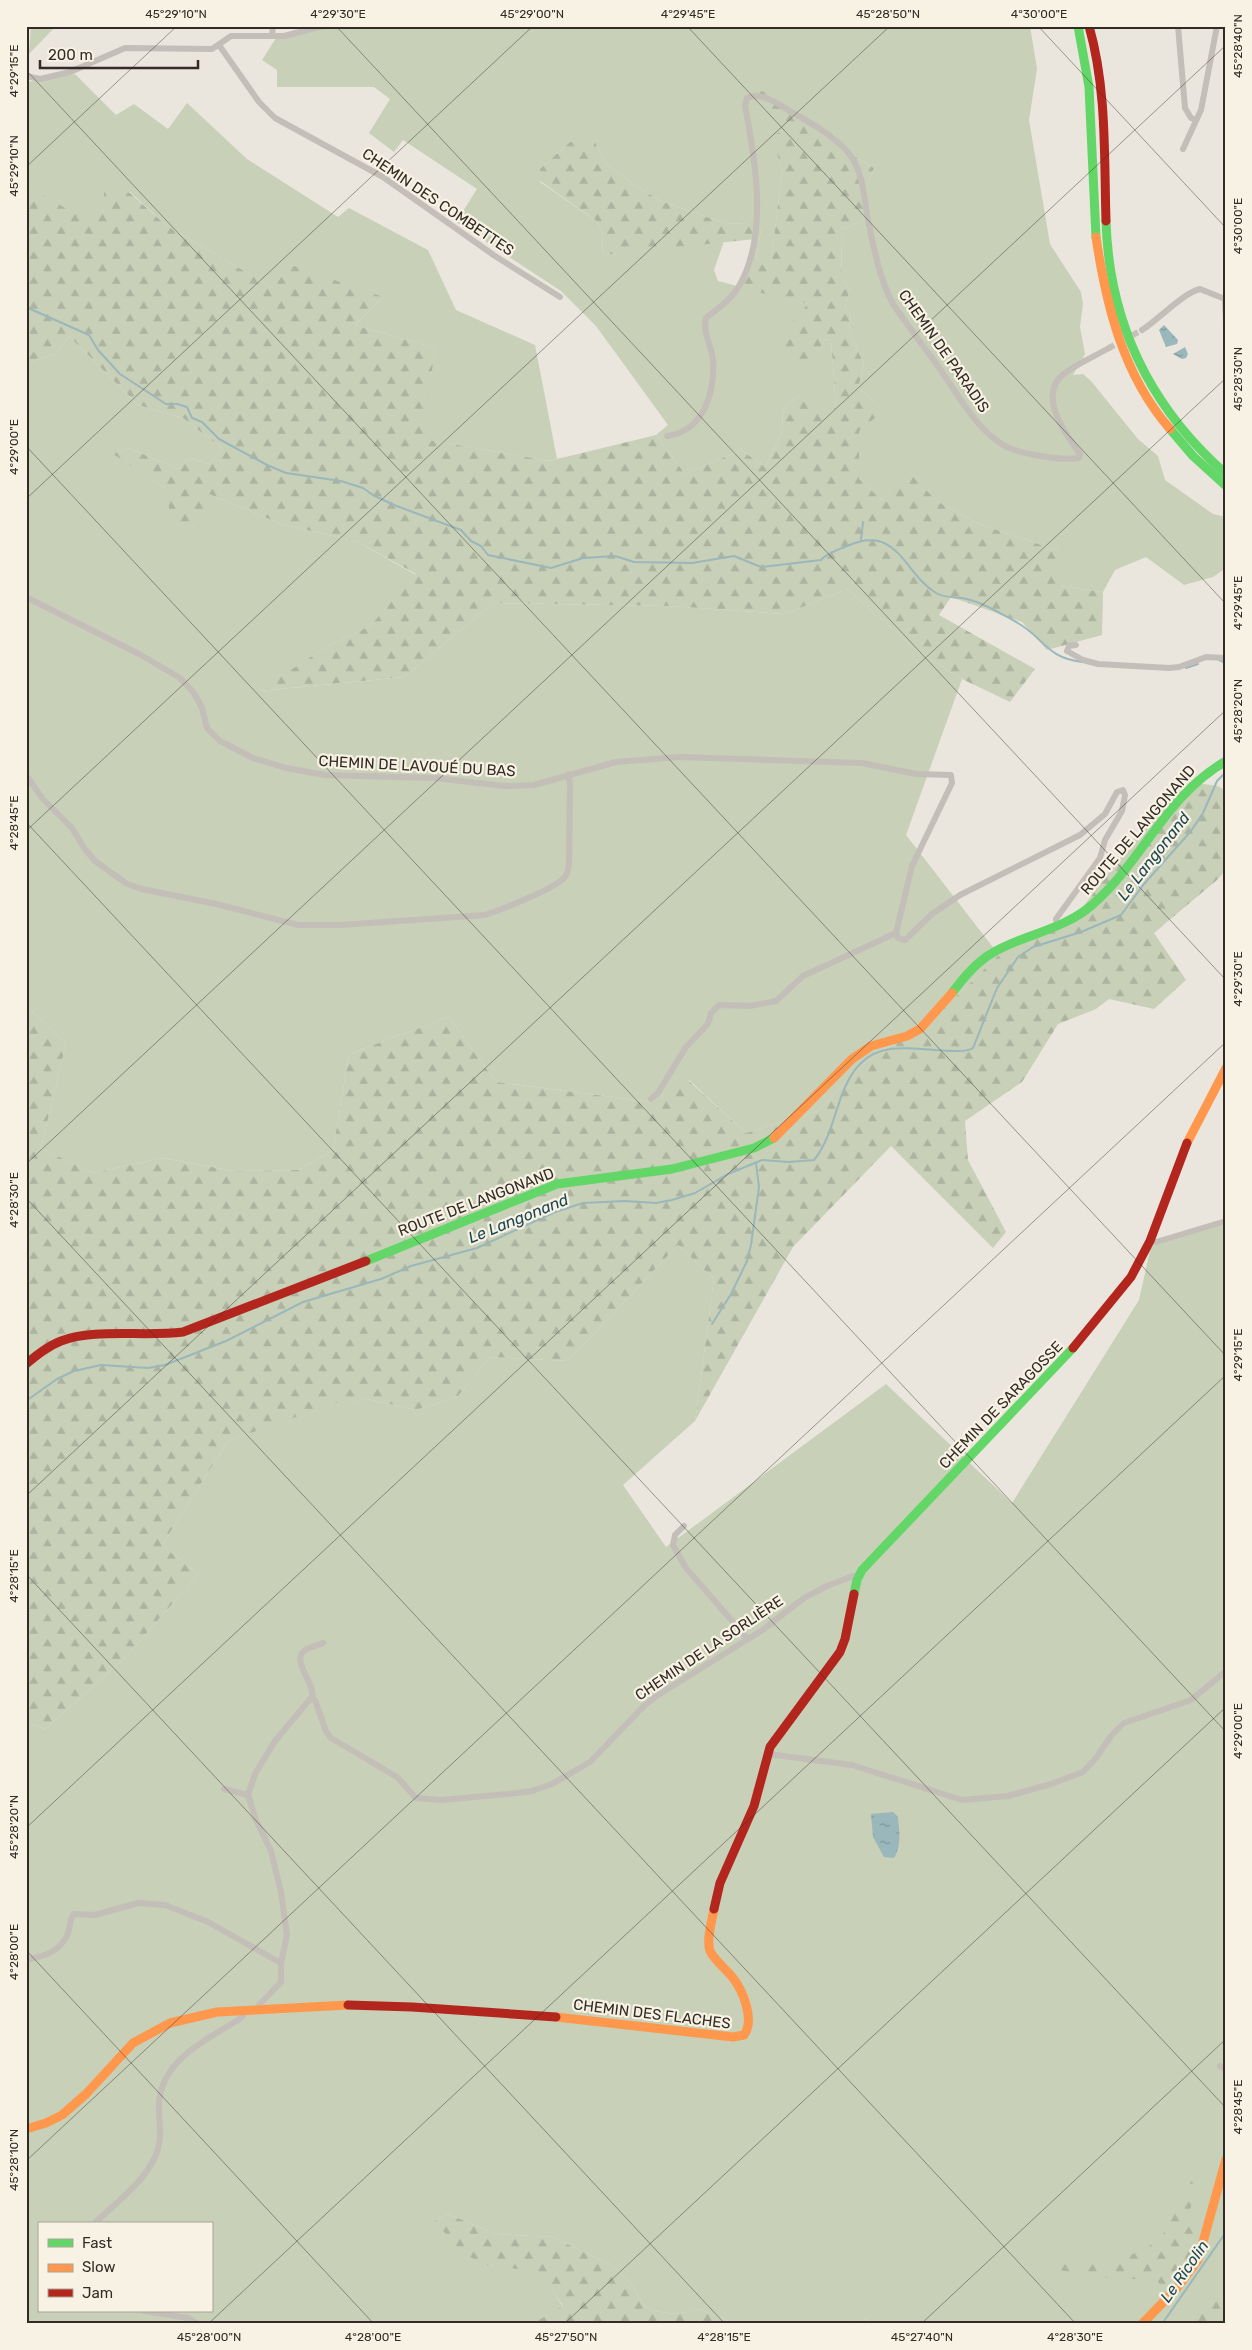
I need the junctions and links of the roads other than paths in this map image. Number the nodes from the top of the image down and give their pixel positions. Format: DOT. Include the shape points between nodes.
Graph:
graph roads {
  1 [pos="273,26"];
  2 [pos="322,26"];
  3 [pos="1078,26"];
  4 [pos="1089,26"];
  5 [pos="1178,26"];
  6 [pos="1217,26"];
  7 [pos="302,29"];
  8 [pos="272,36"];
  9 [pos="219,45"];
  10 [pos="26,76"];
  11 [pos="1196,120"];
  12 [pos="1183,149"];
  13 [pos="560,296"];
  14 [pos="1226,321"];
  15 [pos="1142,330"];
  16 [pos="1109,348"];
  17 [pos="667,436"];
  18 [pos="1226,474"];
  19 [pos="1226,486"];
  20 [pos="26,597"];
  21 [pos="1076,645"];
  22 [pos="1226,658"];
  23 [pos="1226,760"];
  24 [pos="568,774"];
  25 [pos="26,775"];
  26 [pos="1056,927"];
  27 [pos="896,933"];
  28 [pos="1226,1068"];
  29 [pos="651,1099"];
  30 [pos="1226,1221"];
  31 [pos="1150,1241"];
  32 [pos="26,1364"];
  33 [pos="684,1526"];
  34 [pos="858,1577"];
  35 [pos="747,1638"];
  36 [pos="322,1643"];
  37 [pos="1226,1671"];
  38 [pos="312,1698"];
  39 [pos="768,1754"];
  40 [pos="224,1789"];
  41 [pos="248,1795"];
  42 [pos="26,1960"];
  43 [pos="281,1964"];
  44 [pos="258,2010"];
  45 [pos="245,2011"];
  46 [pos="26,2129"];
  47 [pos="1226,2159"];
  48 [pos="96,2222"];
  49 [pos="151,2312"];
  50 [pos="198,2324"];
  51 [pos="1142,2324"];
  1 -- 8 [label="street"];
  2 -- 7 [label="street"];
  3 -- 19 [label="main road" via="1090,97 1095,237 1100,278 1110,315 1133,372 1157,413 1189,453"];
  4 -- 18 [label="main road" via="1102,94 1107,238 1114,292 1126,333 1142,371 1163,407 1188,438"];
  5 -- 11 [label="street" via="1184,108"];
  6 -- 11 [label="street" via="1207,87"];
  7 -- 8 [label="street"];
  8 -- 9 [label="street" via="231,36"];
  9 -- 10 [label="street" via="205,49 125,48 70,72 40,79"];
  9 -- 13 [label="street, CHEMIN DES COMBETTES" via="259,102 275,118 383,177 495,256"];
  11 -- 12 [label="street"];
  14 -- 15 [label="street" via="1225,300 1200,289 1188,294"];
  16 -- 17 [label="street, CHEMIN DE PARADIS" via="1065,373 1054,386 1054,407 1060,424 1080,454 1079,458 1065,459 1019,451 1001,444 968,411 885,289 865,196 851,156 833,138 777,103 752,95 745,105 757,180 753,242 739,287 706,318 704,325 713,360 709,402 701,417 689,428"];
  20 -- 24 [label="street, CHEMIN DE LAVOUÉ DU BAS" via="180,678 194,693 211,734 253,758 325,775 434,778 505,786 534,784"];
  21 -- 22 [label="street" via="1069,646 1067,651 1098,664 1174,668 1211,656"];
  23 -- 26 [label="main road, ROUTE DE LANGONAND" via="1192,784 1105,894 1080,915"];
  24 -- 25 [label="street" via="569,864 563,879 503,910 485,915 332,926 283,922 127,884 87,852 72,828 42,798"];
  24 -- 27 [label="street, CHEMIN DE LAVOUÉ DU BAS" via="616,762 679,757 862,763 916,774 951,776 952,783 912,866"];
  26 -- 27 [label="street" via="1056,920 1100,858 1105,840 1122,811 1123,790 1117,792 1106,814 1080,834 960,895 932,914 905,940 898,938"];
  26 -- 32 [label="main road, ROUTE DE LANGONAND" via="1000,949 977,963 919,1030 865,1050 775,1136 759,1146 664,1170 557,1184 183,1332 158,1336 98,1334 69,1337 46,1346"];
  27 -- 29 [label="street" via="803,976 776,1000 750,1006 719,1005 714,1008 708,1024 686,1047"];
  28 -- 31 [label="main road, CHEMIN DE SARAGOSSE" via="1191,1133"];
  30 -- 31 [label="street"];
  31 -- 34 [label="main road, CHEMIN DE SARAGOSSE" via="1121,1291 1078,1345 902,1526"];
  33 -- 35 [label="street" via="678,1530 673,1545 691,1576"];
  34 -- 35 [label="street, CHEMIN DE LA SORLIÈRE" via="853,1576 815,1592"];
  34 -- 39 [label="main road, CHEMIN DES FLACHES" via="846,1639 840,1652"];
  35 -- 38 [label="street, CHEMIN DE LA SORLIÈRE" via="650,1701 585,1766 552,1784 521,1793 441,1800 416,1798 397,1776 331,1738"];
  36 -- 38 [label="street, CHEMIN DE LA SORLIÈRE" via="306,1650 301,1657 303,1670 312,1685"];
  37 -- 39 [label="street" via="1192,1700 1124,1723 1083,1772 1008,1796 962,1800 852,1766"];
  38 -- 41 [label="street" via="275,1741"];
  39 -- 44 [label="main road, CHEMIN DES FLACHES" via="754,1806 720,1883 710,1937 711,1953 734,1979 745,2000 749,2021 744,2035 733,2037 561,2017 374,2005"];
  40 -- 41 [label="street"];
  41 -- 43 [label="street" via="279,1879 287,1935"];
  42 -- 43 [label="street" via="47,1955 60,1946 67,1937 74,1914 92,1915 146,1902 165,1905 208,1922"];
  43 -- 44 [label="street" via="281,1982"];
  44 -- 45 [label="main road, CHEMIN DES FLACHES"];
  45 -- 46 [label="main road, CHEMIN DES FLACHES" via="177,2020 149,2032 121,2054 74,2107 48,2122"];
  45 -- 48 [label="street" via="238,2020 193,2048 171,2071 160,2092 160,2141 155,2157 138,2181"];
  47 -- 51 [label="main road" via="1198,2260 1176,2289"];
  49 -- 50 [label="street" via="188,2318"];
}
